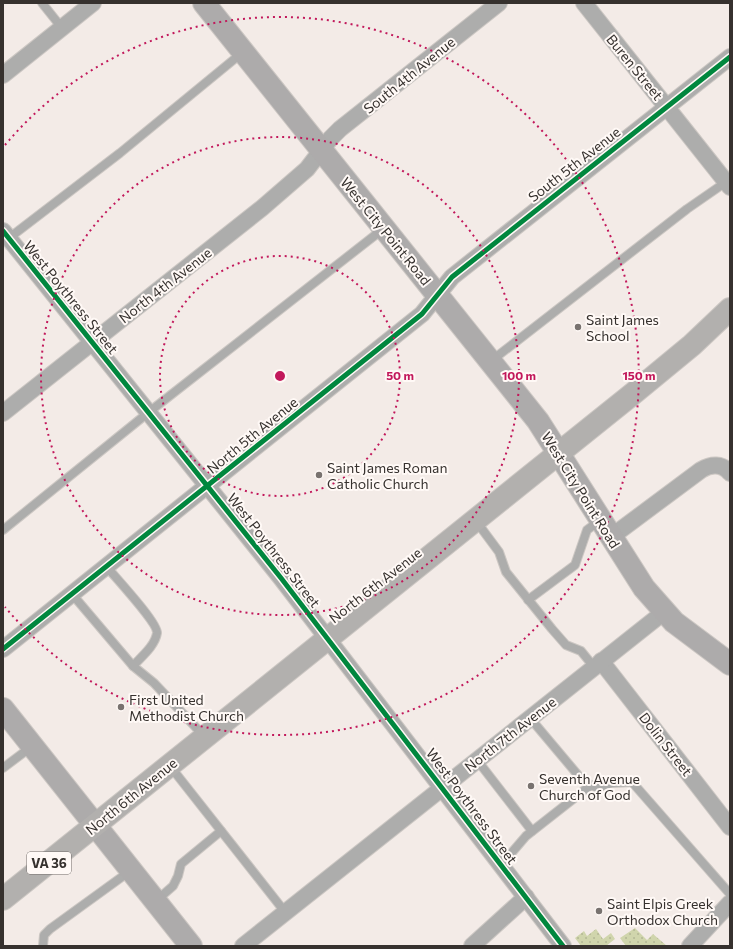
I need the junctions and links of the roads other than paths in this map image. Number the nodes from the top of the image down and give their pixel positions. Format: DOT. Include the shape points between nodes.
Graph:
graph roads {
  1 [pos="42,3"];
  2 [pos="93,3"];
  3 [pos="204,3"];
  4 [pos="499,3"];
  5 [pos="584,3"];
  6 [pos="62,28"];
  7 [pos="243,52"];
  8 [pos="730,57"];
  9 [pos="3,75"];
  10 [pos="667,106"];
  11 [pos="321,150"];
  12 [pos="728,185"];
  13 [pos="384,228"];
  14 [pos="5,237"];
  15 [pos="437,296"];
  16 [pos="730,309"];
  17 [pos="92,342"];
  18 [pos="491,361"];
  19 [pos="149,412"];
  20 [pos="3,413"];
  21 [pos="559,454"];
  22 [pos="730,473"];
  23 [pos="208,486"];
  24 [pos="476,520"];
  25 [pos="606,528"];
  26 [pos="3,530"];
  27 [pos="106,566"];
  28 [pos="72,594"];
  29 [pos="528,600"];
  30 [pos="664,612"];
  31 [pos="327,638"];
  32 [pos="3,649"];
  33 [pos="598,664"];
  34 [pos="730,664"];
  35 [pos="133,666"];
  36 [pos="3,708"];
  37 [pos="530,718"];
  38 [pos="204,737"];
  39 [pos="32,746"];
  40 [pos="477,760"];
  41 [pos="170,765"];
  42 [pos="3,768"];
  43 [pos="591,785"];
  44 [pos="443,787"];
  45 [pos="95,826"];
  46 [pos="730,827"];
  47 [pos="221,831"];
  48 [pos="532,831"];
  49 [pos="502,864"];
  50 [pos="131,871"];
  51 [pos="730,894"];
  52 [pos="526,896"];
  53 [pos="3,899"];
  54 [pos="155,902"];
  55 [pos="730,903"];
  56 [pos="285,912"];
  57 [pos="43,946"];
  58 [pos="191,946"];
  59 [pos="243,946"];
  60 [pos="472,946"];
  61 [pos="563,946"];
  62 [pos="690,946"];
  1 -- 6 [label="lane"];
  2 -- 6 [label="street"];
  3 -- 7 [label="street, West City Point Road"];
  4 -- 11 [label="street, South 4th Avenue" via="340,129"];
  5 -- 10 [label="street, Buren Street"];
  6 -- 9 [label="street"];
  7 -- 11 [label="street, West City Point Road"];
  7 -- 14 [label="lane" via="120,153"];
  8 -- 10 [label="street, South 5th Avenue"];
  10 -- 12 [label="street, Buren Street"];
  10 -- 15 [label="street, South 5th Avenue" via="452,277"];
  11 -- 13 [label="street, West City Point Road"];
  11 -- 17 [label="street, North 4th Avenue" via="307,169 262,208"];
  12 -- 18 [label="lane" via="687,209"];
  13 -- 15 [label="street, West City Point Road"];
  13 -- 19 [label="lane"];
  14 -- 17 [label="street, West Poythress Street"];
  15 -- 18 [label="street, West City Point Road"];
  15 -- 23 [label="street, North 5th Avenue" via="422,314"];
  16 -- 21 [label="main road, North 6th Avenue" via="692,345"];
  17 -- 19 [label="street, West Poythress Street"];
  17 -- 20 [label="street, North 4th Avenue"];
  18 -- 21 [label="street, West City Point Road" via="538,421"];
  19 -- 23 [label="street, West Poythress Street"];
  19 -- 26 [label="lane"];
  21 -- 24 [label="main road, North 6th Avenue"];
  21 -- 25 [label="street, West City Point Road"];
  22 -- 25 [label="street" via="726,468 707,466"];
  23 -- 27 [label="street, North 5th Avenue"];
  23 -- 31 [label="street, West Poythress Street"];
  24 -- 29 [label="lane" via="499,552 506,572"];
  24 -- 31 [label="main road, North 6th Avenue"];
  25 -- 29 [label="lane" via="587,530 575,566"];
  25 -- 30 [label="street, West City Point Road" via="644,588"];
  27 -- 28 [label="street, North 5th Avenue"];
  27 -- 35 [label="lane" via="157,629 151,648"];
  28 -- 32 [label="street, North 5th Avenue"];
  28 -- 35 [label="lane"];
  29 -- 33 [label="lane" via="566,645 581,651"];
  30 -- 33 [label="street, North 7th Avenue"];
  30 -- 34 [label="street, West City Point Road"];
  31 -- 38 [label="main road, North 6th Avenue"];
  31 -- 44 [label="street, West Poythress Street"];
  33 -- 37 [label="street, North 7th Avenue"];
  33 -- 46 [label="street, Dolin Street"];
  35 -- 38 [label="lane" via="154,683"];
  36 -- 39 [label="street"];
  37 -- 40 [label="street, North 7th Avenue"];
  37 -- 43 [label="lane" via="583,781"];
  38 -- 41 [label="main road, North 6th Avenue"];
  39 -- 42 [label="lane"];
  39 -- 45 [label="street"];
  40 -- 44 [label="street, North 7th Avenue"];
  40 -- 48 [label="lane"];
  41 -- 45 [label="main road, North 6th Avenue"];
  41 -- 47 [label="lane"];
  43 -- 48 [label="lane"];
  43 -- 51 [label="lane" via="597,788 612,783 632,782"];
  44 -- 49 [label="street, West Poythress Street"];
  44 -- 56 [label="street, North 7th Avenue"];
  45 -- 50 [label="street"];
  45 -- 53 [label="main road, North 6th Avenue / VA 36"];
  47 -- 54 [label="lane" via="181,864 173,886"];
  47 -- 56 [label="lane"];
  48 -- 49 [label="lane"];
  49 -- 52 [label="street, West Poythress Street"];
  50 -- 54 [label="street"];
  50 -- 57 [label="lane" via="50,929 44,936"];
  52 -- 60 [label="street"];
  52 -- 61 [label="street, West Poythress Street"];
  54 -- 58 [label="street"];
  55 -- 62 [label="street"];
  56 -- 59 [label="street, North 7th Avenue"];
}
